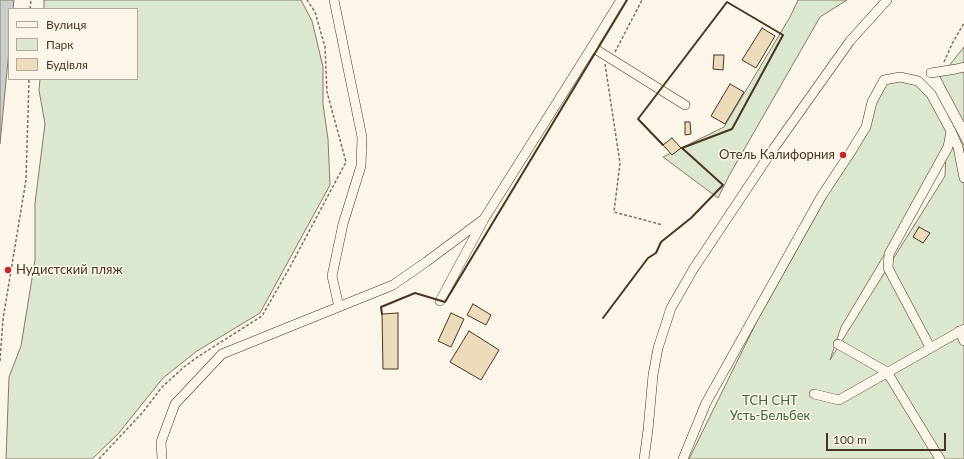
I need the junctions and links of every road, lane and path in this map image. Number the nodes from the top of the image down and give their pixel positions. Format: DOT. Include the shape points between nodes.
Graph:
graph roads {
  1 [pos="307,0"];
  2 [pos="334,0"];
  3 [pos="621,0"];
  4 [pos="642,0"];
  5 [pos="887,0"];
  6 [pos="964,22"];
  7 [pos="592,48"];
  8 [pos="607,57"];
  9 [pos="944,63"];
  10 [pos="964,67"];
  11 [pos="931,73"];
  12 [pos="29,80"];
  13 [pos="685,105"];
  14 [pos="951,131"];
  15 [pos="964,178"];
  16 [pos="484,219"];
  17 [pos="663,225"];
  18 [pos="440,301"];
  19 [pos="339,307"];
  20 [pos="962,331"];
  21 [pos="964,340"];
  22 [pos="838,344"];
  23 [pos="930,347"];
  24 [pos="0,361"];
  25 [pos="887,372"];
  26 [pos="814,394"];
  27 [pos="99,459"];
  28 [pos="162,459"];
  29 [pos="644,459"];
  30 [pos="683,459"];
  31 [pos="940,459"];
  1 -- 27 [label="path" via="315,12 325,47 327,92 346,162 262,316 184,367 162,387 143,412"];
  2 -- 19 [label="street" via="362,137 361,166 343,224 332,276"];
  3 -- 7 [label="street"];
  4 -- 8 [label="path"];
  5 -- 29 [label="street" via="850,41 792,123 694,268 671,308 658,348 653,375"];
  6 -- 9 [label="path"];
  7 -- 8 [label="street"];
  7 -- 16 [label="street"];
  8 -- 13 [label="street"];
  8 -- 17 [label="path" via="620,163 614,212"];
  10 -- 11 [label="street"];
  12 -- 24 [label="path" via="26,180 3,319"];
  14 -- 15 [label="street" via="958,147"];
  14 -- 23 [label="street" via="948,147 889,254 888,268"];
  14 -- 30 [label="street" via="931,94 918,80 900,77 884,80 872,102 866,127 821,198 706,403"];
  16 -- 18 [label="street"];
  16 -- 19 [label="street" via="393,285"];
  19 -- 28 [label="street" via="222,354 175,404 162,442"];
  20 -- 21 [label="street"];
  20 -- 23 [label="street"];
  22 -- 25 [label="street"];
  23 -- 25 [label="street"];
  25 -- 26 [label="street" via="839,400"];
  25 -- 31 [label="street"];
}
